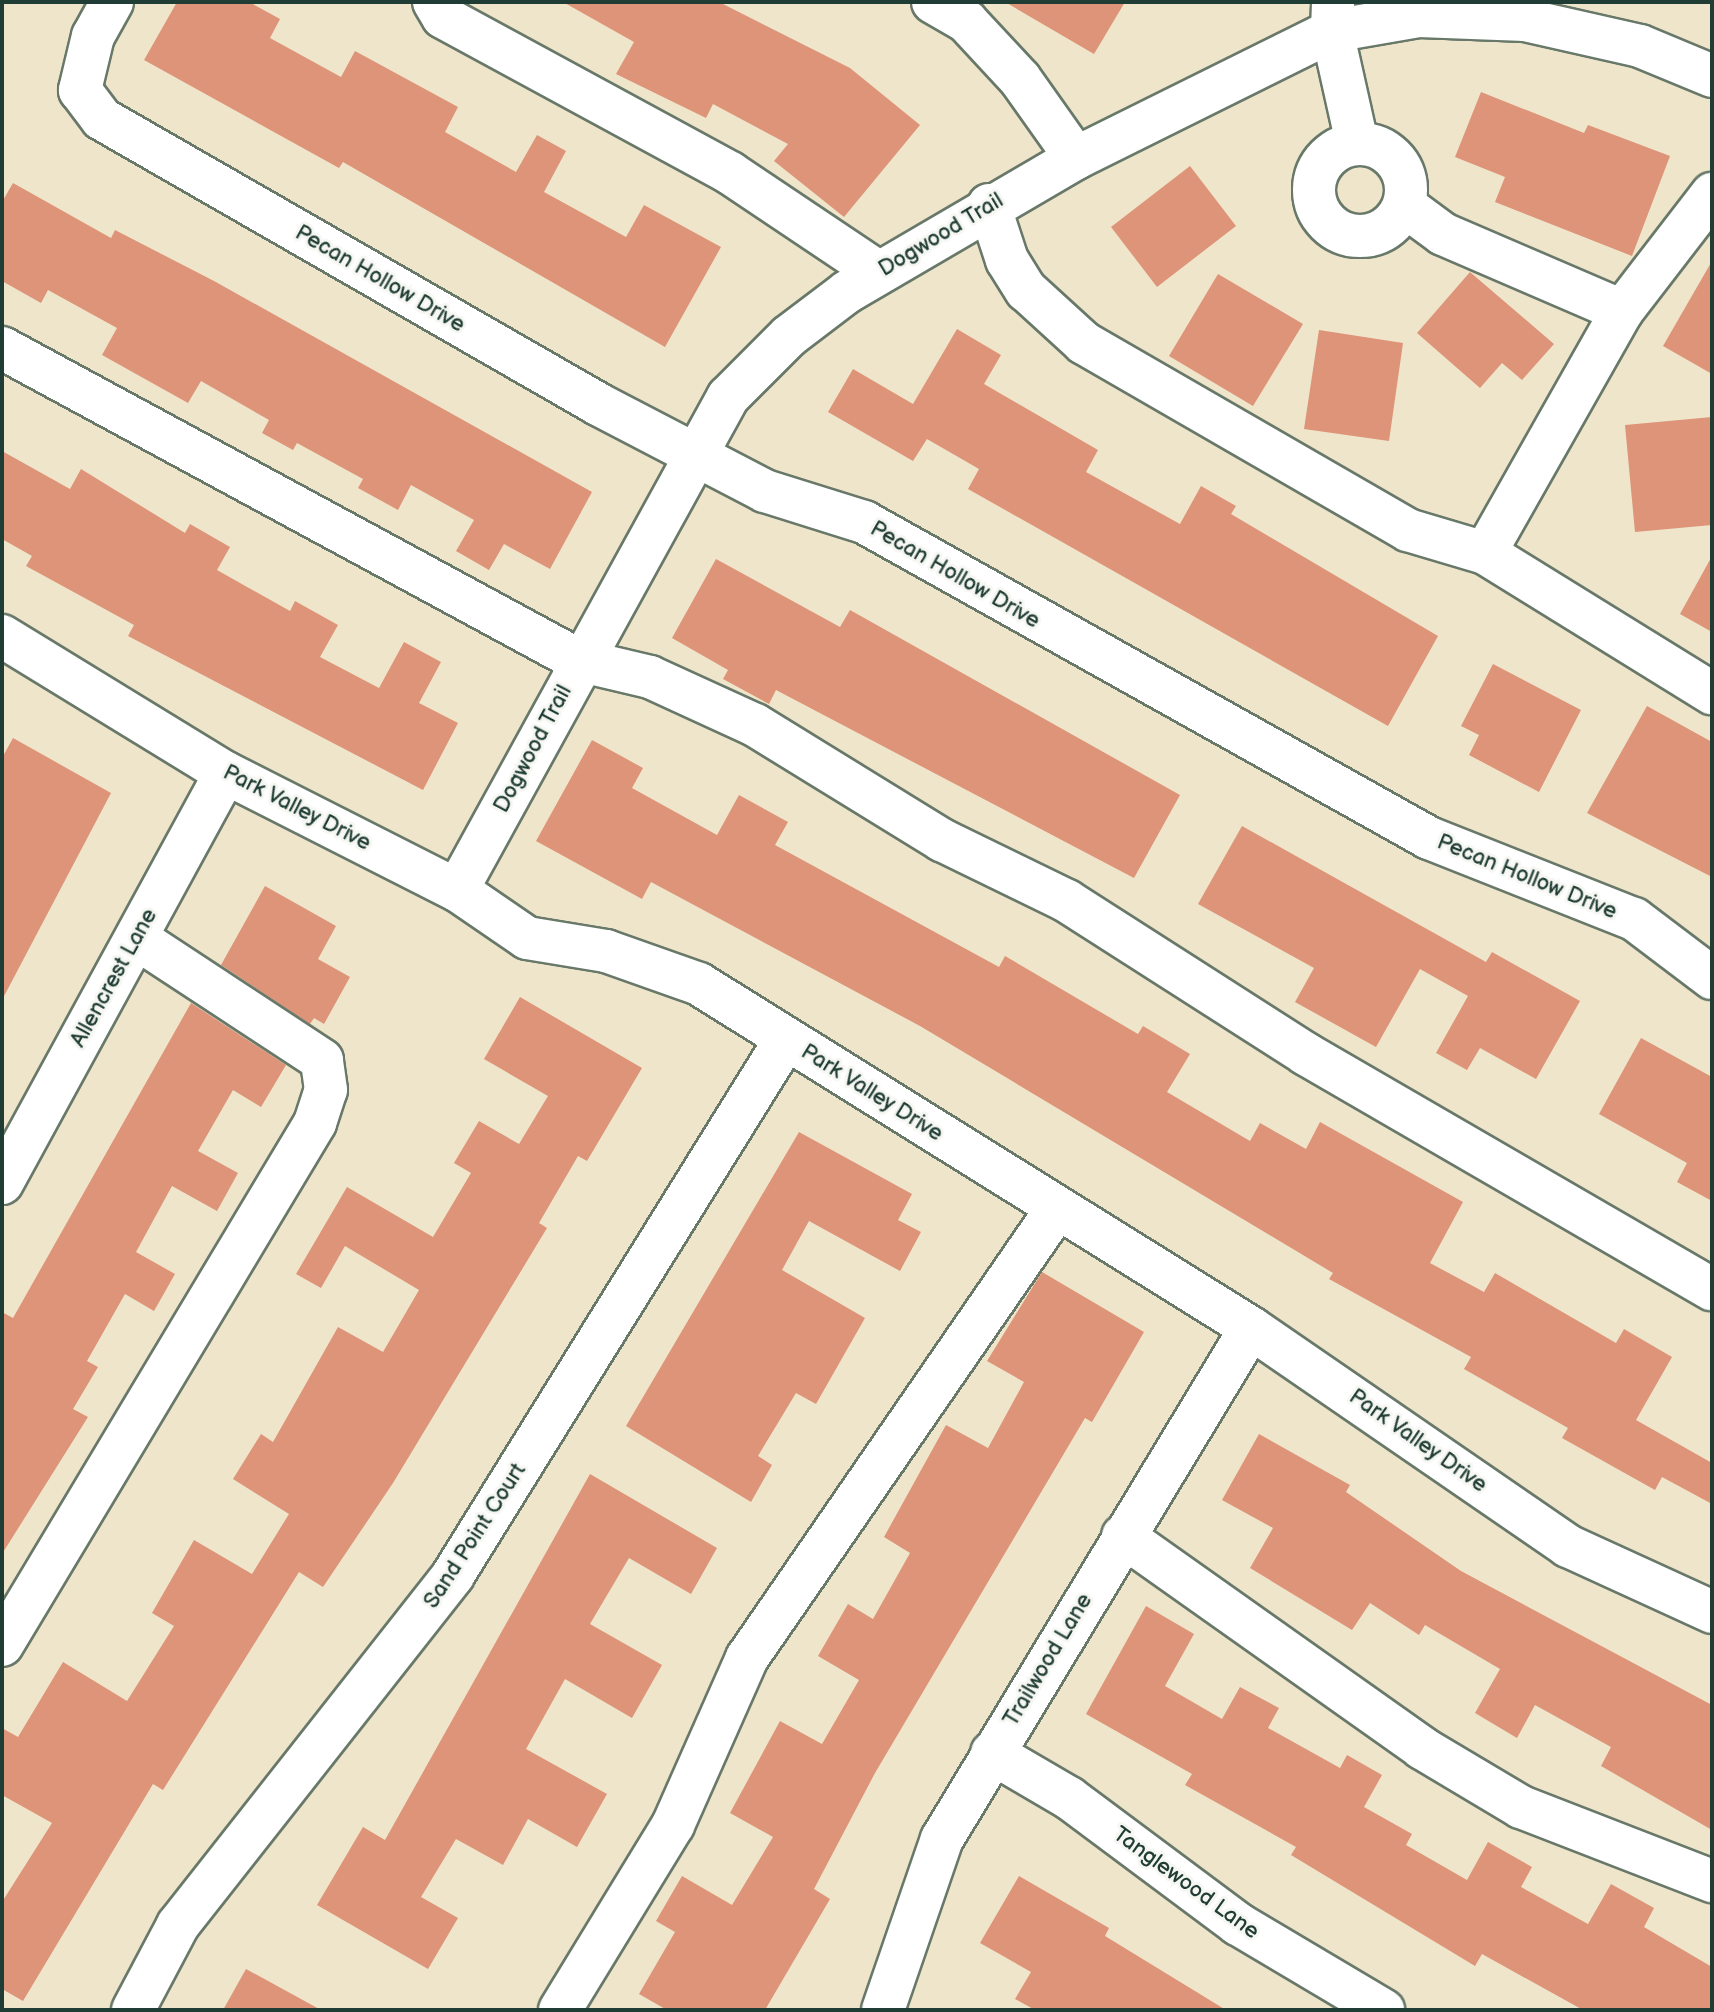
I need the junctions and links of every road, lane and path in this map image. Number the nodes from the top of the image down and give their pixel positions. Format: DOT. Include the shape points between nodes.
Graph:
graph roads {
  1 [pos="112,2"];
  2 [pos="434,2"];
  3 [pos="959,9"];
  4 [pos="1332,17"];
  5 [pos="1712,76"];
  6 [pos="1357,143"];
  7 [pos="1076,158"];
  8 [pos="1712,194"];
  9 [pos="989,205"];
  10 [pos="1405,206"];
  11 [pos="878,272"];
  12 [pos="1622,311"];
  13 [pos="2,348"];
  14 [pos="695,455"];
  15 [pos="1485,553"];
  16 [pos="4,642"];
  17 [pos="578,660"];
  18 [pos="1712,693"];
  19 [pos="226,773"];
  20 [pos="457,890"];
  21 [pos="136,938"];
  22 [pos="1712,978"];
  23 [pos="786,1039"];
  24 [pos="2,1183"];
  25 [pos="1056,1210"];
  26 [pos="1712,1289"];
  27 [pos="1251,1328"];
  28 [pos="1123,1536"];
  29 [pos="1712,1612"];
  30 [pos="2,1645"];
  31 [pos="992,1753"];
  32 [pos="1712,1881"];
  33 [pos="893,2006"];
  34 [pos="133,2010"];
  35 [pos="560,2010"];
  36 [pos="1383,2010"];
  1 -- 14 [label="street, Pecan Hollow Drive" via="93,36 80,90 102,119"];
  2 -- 11 [label="street" via="443,17 730,173"];
  3 -- 7 [label="street" via="1020,79"];
  4 -- 5 [label="street, Dogwood Trail" via="1525,20 1640,46"];
  4 -- 6 [label="street"];
  4 -- 7 [label="street, Dogwood Trail"];
  6 -- 10 [label="street" via="1397,162"];
  6 -- 10 [label="street" via="1319,168 1319,213 1357,237 1386,230"];
  7 -- 9 [label="street, Dogwood Trail"];
  8 -- 12 [label="street"];
  9 -- 11 [label="street, Dogwood Trail"];
  9 -- 15 [label="street" via="1007,260 1026,290 1084,343 1394,523"];
  10 -- 12 [label="street" via="1443,234"];
  11 -- 14 [label="street, Dogwood Trail" via="789,336 728,397"];
  12 -- 15 [label="street"];
  13 -- 17 [label="street"];
  14 -- 17 [label="street, Dogwood Trail"];
  14 -- 22 [label="street, Pecan Hollow Drive" via="765,491 864,522 1429,838 1634,919"];
  15 -- 18 [label="street"];
  16 -- 19 [label="street, Park Valley Drive"];
  17 -- 20 [label="street, Dogwood Trail"];
  17 -- 26 [label="street" via="650,677 755,725 942,840 1067,901 1306,1054"];
  19 -- 20 [label="street, Park Valley Drive"];
  19 -- 21 [label="street, Allencrest Lane"];
  20 -- 23 [label="street, Park Valley Drive" via="527,938 606,951 699,984"];
  21 -- 24 [label="street, Allencrest Lane"];
  21 -- 30 [label="street" via="322,1060 326,1090 315,1123"];
  23 -- 25 [label="street, Park Valley Drive"];
  23 -- 34 [label="street, Sand Point Court" via="453,1575 178,1925"];
  25 -- 27 [label="street, Park Valley Drive"];
  25 -- 35 [label="street" via="747,1658 673,1825"];
  27 -- 28 [label="street, Trailwood Lane"];
  27 -- 29 [label="street, Park Valley Drive" via="1568,1546"];
  28 -- 31 [label="street, Trailwood Lane"];
  28 -- 32 [label="street" via="1422,1748 1521,1807"];
  31 -- 33 [label="street, Trailwood Lane" via="942,1839"];
  31 -- 36 [label="street, Tanglewood Lane" via="1069,1798 1238,1924"];
}
